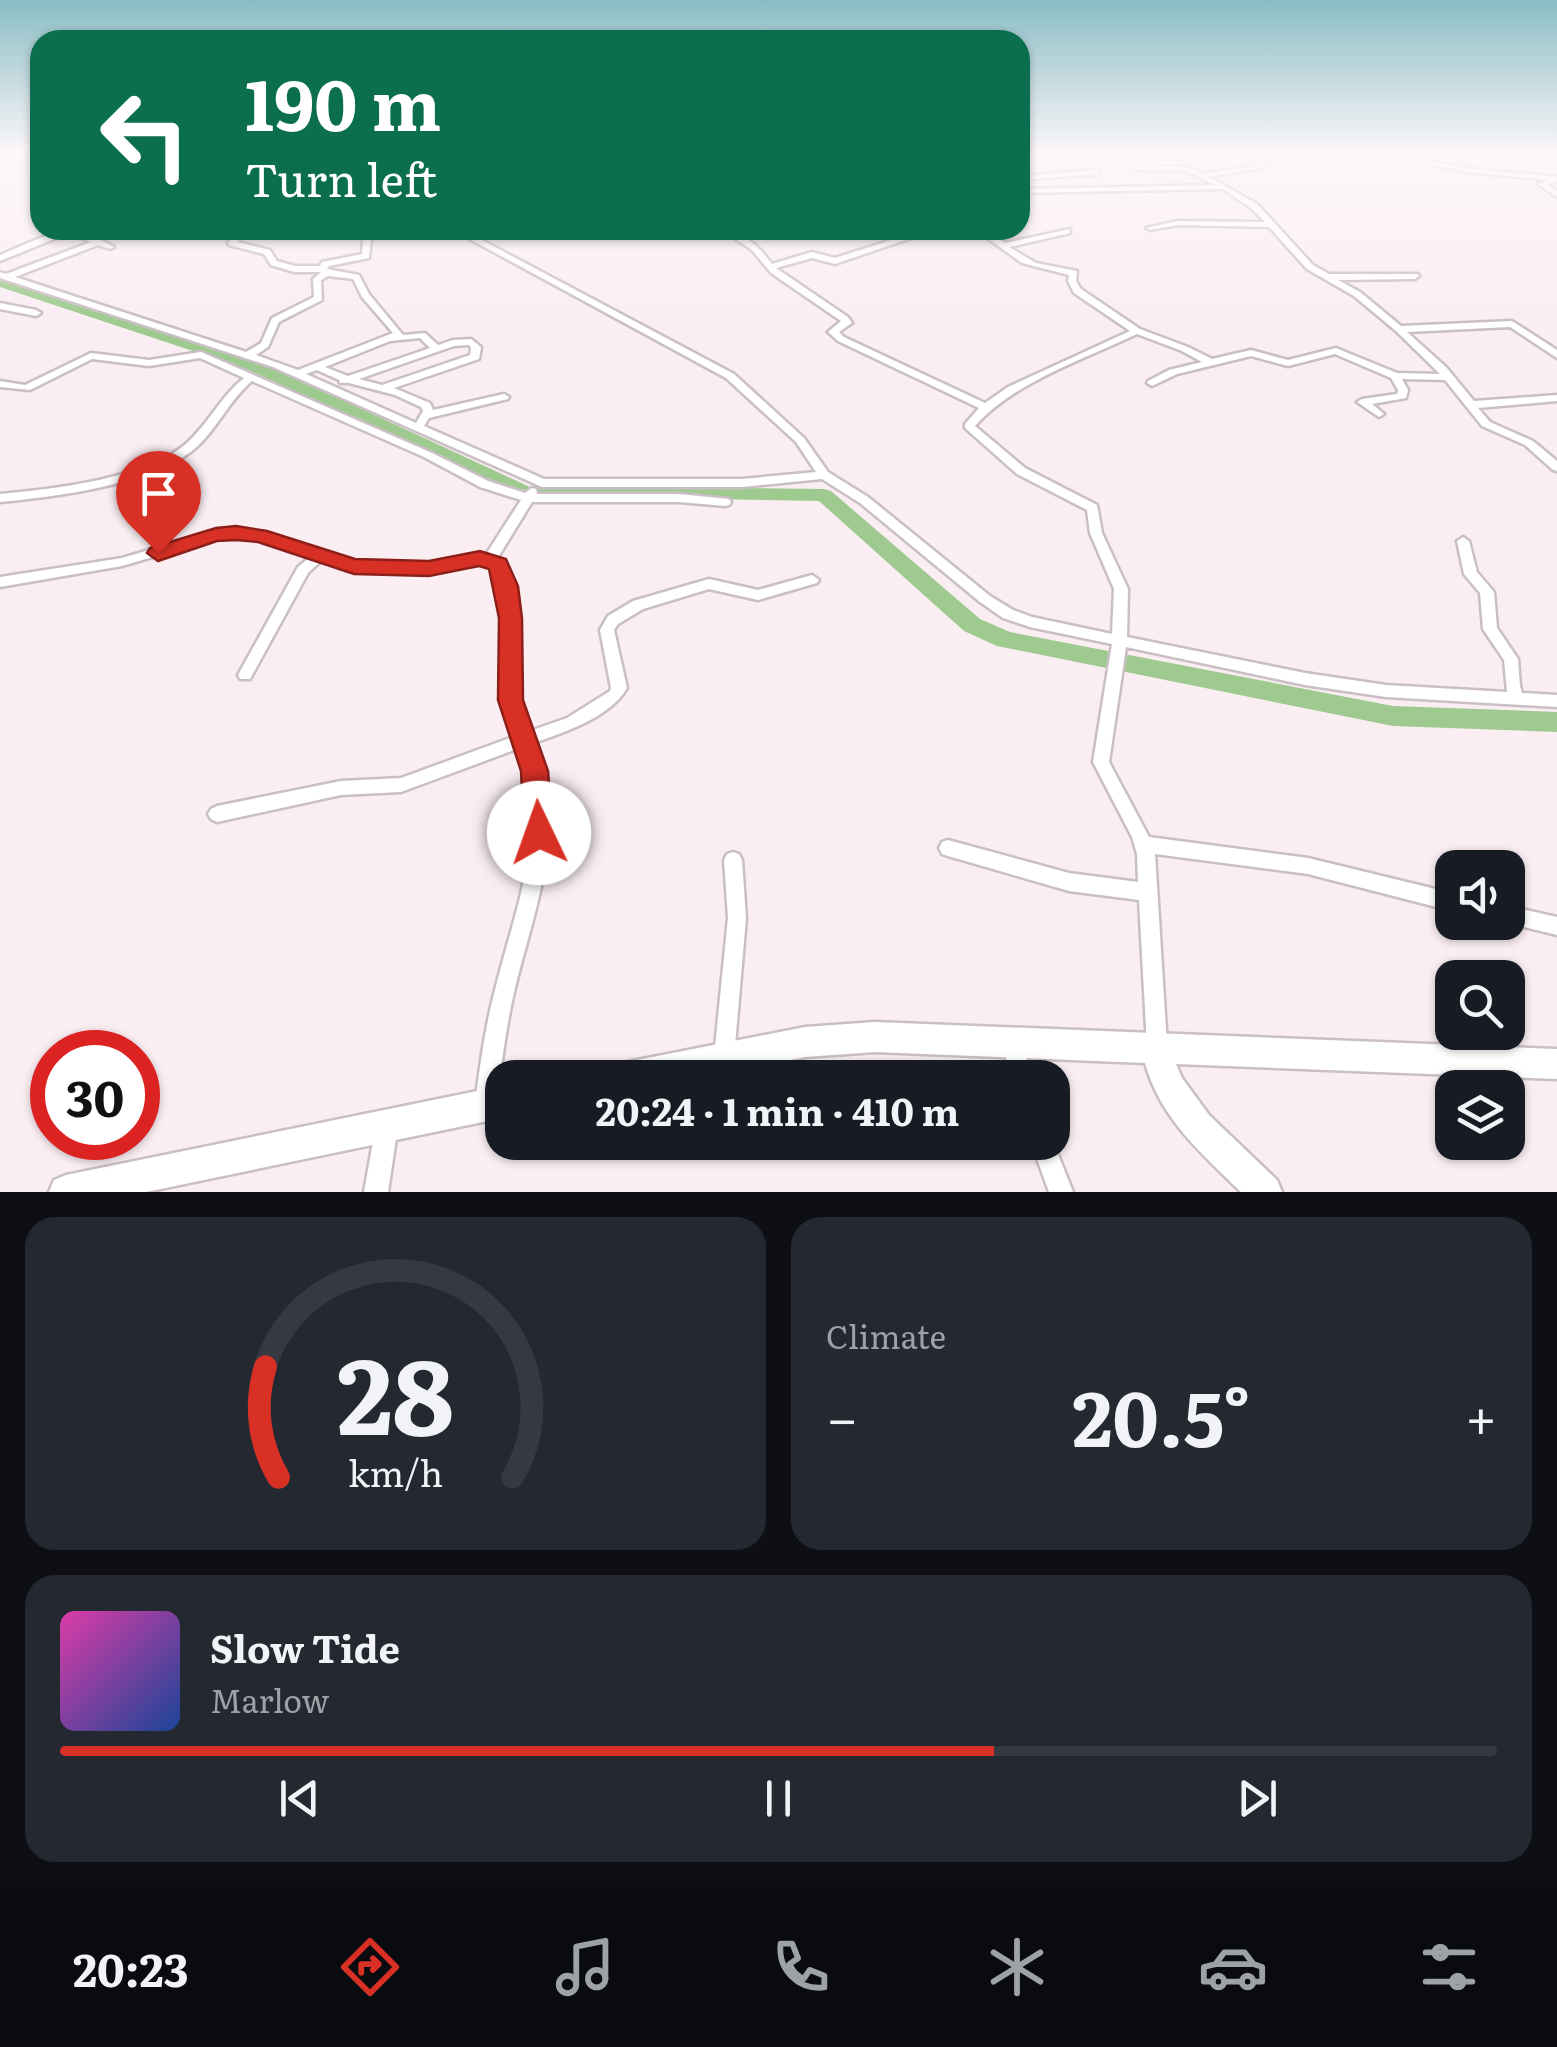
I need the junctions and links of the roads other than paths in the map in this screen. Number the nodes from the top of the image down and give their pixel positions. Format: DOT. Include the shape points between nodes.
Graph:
graph roads {
  1 [pos="1257,210"];
  2 [pos="1270,225"];
  3 [pos="1150,228"];
  4 [pos="1067,231"];
  5 [pos="1030,239"];
  6 [pos="44,240"];
  7 [pos="94,240"];
  8 [pos="235,240"];
  9 [pos="366,240"];
  10 [pos="477,240"];
  11 [pos="743,240"];
  12 [pos="900,240"];
  13 [pos="997,240"];
  14 [pos="1028,240"];
  15 [pos="98,242"];
  16 [pos="1006,245"];
  17 [pos="110,248"];
  18 [pos="0,258"];
  19 [pos="770,267"];
  20 [pos="324,271"];
  21 [pos="3,276"];
  22 [pos="1415,276"];
  23 [pos="1328,277"];
  24 [pos="0,306"];
  25 [pos="36,313"];
  26 [pos="1400,330"];
  27 [pos="1137,332"];
  28 [pos="389,340"];
  29 [pos="436,348"];
  30 [pos="1557,354"];
  31 [pos="248,355"];
  32 [pos="1211,363"];
  33 [pos="316,366"];
  34 [pos="298,374"];
  35 [pos="1395,376"];
  36 [pos="1448,376"];
  37 [pos="250,378"];
  38 [pos="344,380"];
  39 [pos="1152,383"];
  40 [pos="0,384"];
  41 [pos="384,388"];
  42 [pos="504,397"];
  43 [pos="1557,398"];
  44 [pos="1470,404"];
  45 [pos="986,407"];
  46 [pos="1379,414"];
  47 [pos="424,421"];
  48 [pos="1557,467"];
  49 [pos="824,475"];
  50 [pos="538,481"];
  51 [pos="0,498"];
  52 [pos="528,498"];
  53 [pos="726,502"];
  54 [pos="1464,541"];
  55 [pos="320,555"];
  56 [pos="490,560"];
  57 [pos="812,580"];
  58 [pos="0,582"];
  59 [pos="1119,645"];
  60 [pos="245,675"];
  61 [pos="1518,699"];
  62 [pos="1557,701"];
  63 [pos="525,740"];
  64 [pos="217,814"];
  65 [pos="1144,844"];
  66 [pos="948,848"];
  67 [pos="733,860"];
  68 [pos="1146,892"];
  69 [pos="1435,898"];
  70 [pos="1525,919"];
  71 [pos="1557,926"];
  72 [pos="1012,1041"];
  73 [pos="1157,1046"];
  74 [pos="724,1057"];
  75 [pos="495,1060"];
  76 [pos="709,1060"];
  77 [pos="1017,1060"];
  78 [pos="1557,1064"];
  79 [pos="485,1105"];
  80 [pos="386,1125"];
  81 [pos="1049,1160"];
  82 [pos="66,1192"];
  83 [pos="376,1192"];
  84 [pos="1062,1192"];
  85 [pos="1266,1192"];
  1 -- 2 [label="street"];
  2 -- 3 [label="street" via="1178,222"];
  2 -- 23 [label="street"];
  4 -- 5 [label="street"];
  6 -- 18 [label="street"];
  7 -- 15 [label="street"];
  8 -- 20 [label="street" via="267,252 274,263"];
  9 -- 20 [label="street" via="366,256 325,264"];
  10 -- 49 [label="street" via="716,367 800,440"];
  11 -- 19 [label="street"];
  12 -- 19 [label="street" via="838,260 812,255"];
  13 -- 16 [label="street"];
  14 -- 16 [label="street"];
  15 -- 17 [label="street"];
  15 -- 21 [label="street"];
  16 -- 27 [label="street" via="1024,261 1074,273 1077,290"];
  19 -- 45 [label="street" via="845,319 834,332 841,338"];
  20 -- 28 [label="street" via="356,277 398,329"];
  20 -- 31 [label="street" via="317,280 319,298 275,320 265,345"];
  21 -- 31 [label="street"];
  22 -- 23 [label="street"];
  23 -- 26 [label="street"];
  24 -- 25 [label="street"];
  26 -- 30 [label="street" via="1512,324"];
  26 -- 36 [label="street"];
  27 -- 32 [label="street"];
  27 -- 45 [label="street"];
  28 -- 29 [label="street" via="422,335"];
  28 -- 33 [label="street"];
  29 -- 38 [label="street"];
  29 -- 41 [label="street" via="471,342 478,354"];
  31 -- 34 [label="street"];
  32 -- 35 [label="street" via="1251,353 1288,364 1336,351"];
  32 -- 39 [label="street"];
  33 -- 34 [label="street"];
  33 -- 38 [label="street"];
  34 -- 47 [label="street"];
  35 -- 36 [label="street"];
  35 -- 46 [label="street" via="1402,396 1362,402"];
  36 -- 44 [label="street"];
  37 -- 40 [label="street" via="201,355 152,363 92,356 23,389"];
  37 -- 51 [label="street" via="188,448 169,459 102,482"];
  37 -- 52 [label="street"];
  38 -- 41 [label="street"];
  41 -- 47 [label="street" via="426,406"];
  42 -- 47 [label="street"];
  43 -- 44 [label="street"];
  44 -- 48 [label="street" via="1486,424 1528,443"];
  45 -- 59 [label="street" via="970,423 972,430 1021,471 1093,508 1096,533 1121,589"];
  47 -- 50 [label="street"];
  49 -- 50 [label="street" via="755,483"];
  49 -- 59 [label="street" via="1008,614"];
  50 -- 52 [label="street"];
  52 -- 53 [label="street"];
  52 -- 56 [label="street"];
  54 -- 61 [label="street" via="1471,574 1487,592 1490,630 1511,660"];
  55 -- 56 [label="street" via="372,569"];
  55 -- 58 [label="street" via="250,534 216,534 122,562"];
  55 -- 60 [label="street" via="304,570"];
  56 -- 63 [label="street" via="506,586 508,683"];
  57 -- 63 [label="street" via="758,594 708,584 622,612 607,630 620,681 614,695 572,722"];
  59 -- 61 [label="street" via="1386,691"];
  59 -- 65 [label="street" via="1101,762"];
  61 -- 62 [label="street"];
  63 -- 64 [label="street" via="401,786 341,788"];
  63 -- 75 [label="street" via="535,771 539,833 496,1025"];
  65 -- 68 [label="street"];
  65 -- 69 [label="street" via="1295,864"];
  66 -- 68 [label="street" via="1070,882"];
  67 -- 74 [label="street" via="737,918"];
  68 -- 73 [label="street"];
  70 -- 71 [label="street"];
  72 -- 73 [label="main road"];
  72 -- 74 [label="main road" via="836,1039"];
  72 -- 77 [label="street"];
  73 -- 78 [label="main road"];
  73 -- 85 [label="main road" via="1170,1092"];
  74 -- 76 [label="main road"];
  79 -- 80 [label="main road"];
  80 -- 82 [label="main road"];
  80 -- 83 [label="street"];
  81 -- 84 [label="street"];
}
